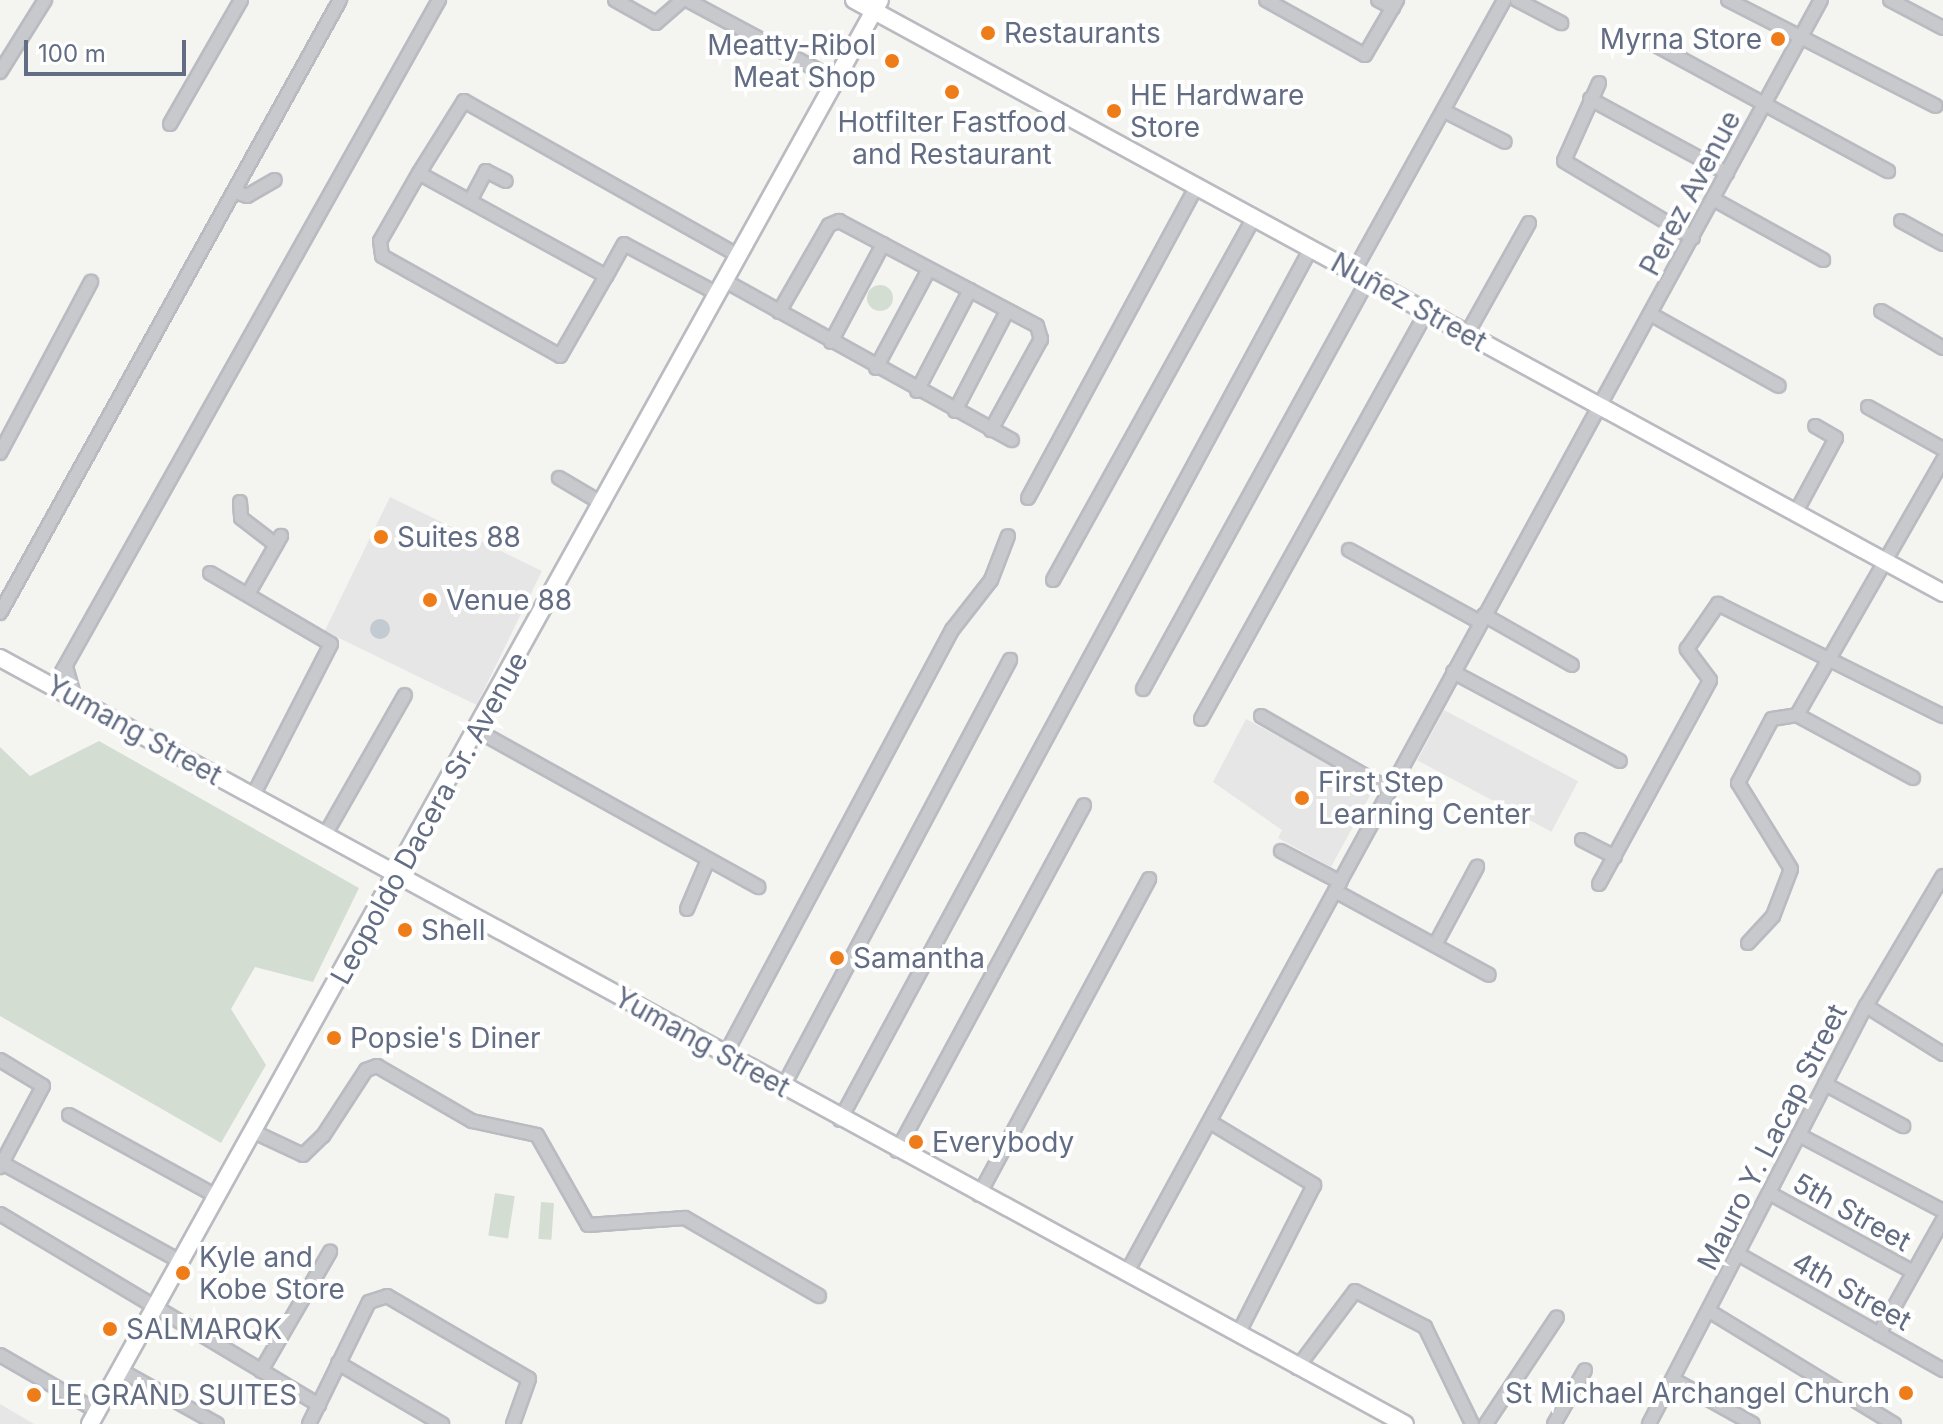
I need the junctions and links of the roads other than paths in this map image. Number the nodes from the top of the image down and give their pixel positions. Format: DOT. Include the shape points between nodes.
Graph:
graph roads {
  1 [pos="45,0"];
  2 [pos="241,0"];
  3 [pos="340,0"];
  4 [pos="439,0"];
  5 [pos="615,0"];
  6 [pos="684,0"];
  7 [pos="854,0"];
  8 [pos="1267,0"];
  9 [pos="1378,0"];
  10 [pos="1504,0"];
  11 [pos="1517,0"];
  12 [pos="1728,0"];
  13 [pos="1821,0"];
  14 [pos="1890,0"];
  15 [pos="1395,4"];
  16 [pos="877,6"];
  17 [pos="1561,23"];
  18 [pos="1943,28"];
  19 [pos="1800,37"];
  20 [pos="1650,42"];
  21 [pos="0,72"];
  22 [pos="836,80"];
  23 [pos="1599,83"];
  24 [pos="1590,99"];
  25 [pos="1765,102"];
  26 [pos="1936,106"];
  27 [pos="1444,111"];
  28 [pos="170,124"];
  29 [pos="1505,142"];
  30 [pos="1888,171"];
  31 [pos="419,173"];
  32 [pos="1727,173"];
  33 [pos="275,180"];
  34 [pos="506,181"];
  35 [pos="1197,185"];
  36 [pos="235,192"];
  37 [pos="1713,199"];
  38 [pos="470,201"];
  39 [pos="1254,217"];
  40 [pos="1901,221"];
  41 [pos="1529,223"];
  42 [pos="1693,238"];
  43 [pos="883,244"];
  44 [pos="1943,244"];
  45 [pos="1311,248"];
  46 [pos="739,256"];
  47 [pos="1823,260"];
  48 [pos="929,269"];
  49 [pos="1361,275"];
  50 [pos="606,276"];
  51 [pos="91,282"];
  52 [pos="722,288"];
  53 [pos="970,290"];
  54 [pos="1007,311"];
  55 [pos="1881,311"];
  56 [pos="779,312"];
  57 [pos="1427,312"];
  58 [pos="1652,315"];
  59 [pos="1467,334"];
  60 [pos="831,342"];
  61 [pos="1943,348"];
  62 [pos="876,368"];
  63 [pos="1779,386"];
  64 [pos="917,391"];
  65 [pos="1868,407"];
  66 [pos="1603,409"];
  67 [pos="955,411"];
  68 [pos="1815,426"];
  69 [pos="991,430"];
  70 [pos="1012,440"];
  71 [pos="1943,449"];
  72 [pos="0,453"];
  73 [pos="1943,460"];
  74 [pos="559,478"];
  75 [pos="1028,498"];
  76 [pos="240,502"];
  77 [pos="603,504"];
  78 [pos="1795,514"];
  79 [pos="1008,536"];
  80 [pos="1349,550"];
  81 [pos="1885,561"];
  82 [pos="210,573"];
  83 [pos="1053,580"];
  84 [pos="1943,593"];
  85 [pos="248,594"];
  86 [pos="0,613"];
  87 [pos="1482,618"];
  88 [pos="0,658"];
  89 [pos="1827,659"];
  90 [pos="1010,660"];
  91 [pos="1572,665"];
  92 [pos="66,667"];
  93 [pos="1453,672"];
  94 [pos="54,686"];
  95 [pos="1143,689"];
  96 [pos="405,695"];
  97 [pos="75,698"];
  98 [pos="1797,715"];
  99 [pos="1261,716"];
  100 [pos="1943,716"];
  101 [pos="1201,719"];
  102 [pos="478,731"];
  103 [pos="1620,761"];
  104 [pos="1913,778"];
  105 [pos="1388,789"];
  106 [pos="253,796"];
  107 [pos="1084,805"];
  108 [pos="325,835"];
  109 [pos="1582,840"];
  110 [pos="1281,851"];
  111 [pos="1615,857"];
  112 [pos="707,862"];
  113 [pos="1477,867"];
  114 [pos="398,875"];
  115 [pos="1943,876"];
  116 [pos="1149,879"];
  117 [pos="1599,884"];
  118 [pos="1338,886"];
  119 [pos="758,887"];
  120 [pos="687,909"];
  121 [pos="1748,943"];
  122 [pos="1435,945"];
  123 [pos="1489,975"];
  124 [pos="1866,1006"];
  125 [pos="1943,1054"];
  126 [pos="725,1055"];
  127 [pos="0,1060"];
  128 [pos="1825,1084"];
  129 [pos="783,1087"];
  130 [pos="69,1115"];
  131 [pos="840,1120"];
  132 [pos="1210,1122"];
  133 [pos="1903,1126"];
  134 [pos="254,1132"];
  135 [pos="1799,1135"];
  136 [pos="897,1151"];
  137 [pos="1,1165"];
  138 [pos="1769,1193"];
  139 [pos="979,1195"];
  140 [pos="218,1197"];
  141 [pos="1943,1211"];
  142 [pos="0,1214"];
  143 [pos="1943,1220"];
  144 [pos="330,1252"];
  145 [pos="1738,1254"];
  146 [pos="181,1262"];
  147 [pos="1913,1272"];
  148 [pos="1126,1274"];
  149 [pos="819,1296"];
  150 [pos="157,1305"];
  151 [pos="1709,1311"];
  152 [pos="1557,1317"];
  153 [pos="1238,1334"];
  154 [pos="1879,1334"];
  155 [pos="0,1355"];
  156 [pos="338,1363"];
  157 [pos="1297,1368"];
  158 [pos="120,1370"];
  159 [pos="1585,1370"];
  160 [pos="1943,1370"];
  161 [pos="261,1371"];
  162 [pos="1674,1380"];
  163 [pos="319,1405"];
  164 [pos="93,1418"];
  165 [pos="217,1424"];
  166 [pos="309,1424"];
  167 [pos="442,1424"];
  168 [pos="513,1424"];
  169 [pos="1405,1424"];
  170 [pos="1472,1424"];
  171 [pos="1486,1424"];
  172 [pos="1554,1424"];
  173 [pos="1649,1424"];
  174 [pos="1753,1424"];
  175 [pos="1894,1424"];
  1 -- 21 [label="street"];
  2 -- 28 [label="street"];
  3 -- 36 [label="street"];
  4 -- 92 [label="street"];
  5 -- 6 [label="street" via="656,23"];
  6 -- 22 [label="street"];
  7 -- 16 [label="main road, Nuñez Street"];
  8 -- 15 [label="street" via="1365,55"];
  9 -- 15 [label="street"];
  10 -- 27 [label="street"];
  11 -- 17 [label="street"];
  12 -- 19 [label="street"];
  13 -- 19 [label="street, Perez Avenue"];
  14 -- 18 [label="street"];
  16 -- 22 [label="main road, Leopoldo Dacera Sr. Avenue"];
  16 -- 35 [label="main road, Nuñez Street"];
  19 -- 25 [label="street, Perez Avenue"];
  19 -- 26 [label="street"];
  20 -- 25 [label="street"];
  22 -- 46 [label="main road, Leopoldo Dacera Sr. Avenue"];
  23 -- 24 [label="street"];
  24 -- 32 [label="street"];
  24 -- 42 [label="street" via="1566,145 1569,168"];
  25 -- 30 [label="street"];
  25 -- 32 [label="street, Perez Avenue"];
  27 -- 29 [label="street"];
  27 -- 49 [label="street"];
  31 -- 38 [label="street"];
  31 -- 46 [label="street" via="464,101"];
  31 -- 50 [label="street" via="380,241 382,256 560,356"];
  32 -- 37 [label="street, Perez Avenue"];
  33 -- 36 [label="street" via="247,196"];
  34 -- 38 [label="street" via="486,171"];
  35 -- 39 [label="main road, Nuñez Street"];
  35 -- 75 [label="street"];
  36 -- 86 [label="street"];
  37 -- 42 [label="street, Perez Avenue"];
  37 -- 47 [label="street"];
  38 -- 50 [label="street"];
  39 -- 45 [label="main road, Nuñez Street"];
  39 -- 83 [label="street"];
  40 -- 44 [label="street"];
  41 -- 59 [label="street"];
  42 -- 58 [label="street, Perez Avenue"];
  43 -- 48 [label="street"];
  43 -- 56 [label="street" via="843,222 829,225"];
  43 -- 60 [label="street"];
  45 -- 49 [label="main road, Nuñez Street"];
  45 -- 131 [label="street"];
  46 -- 52 [label="main road, Leopoldo Dacera Sr. Avenue"];
  48 -- 53 [label="street"];
  48 -- 62 [label="street"];
  49 -- 57 [label="main road, Nuñez Street"];
  49 -- 95 [label="street"];
  50 -- 52 [label="street" via="624,244"];
  51 -- 72 [label="street"];
  52 -- 56 [label="street"];
  52 -- 77 [label="main road, Leopoldo Dacera Sr. Avenue"];
  53 -- 54 [label="street"];
  53 -- 64 [label="street"];
  54 -- 67 [label="street"];
  54 -- 69 [label="street" via="1037,326 1041,339"];
  55 -- 61 [label="street"];
  56 -- 60 [label="street"];
  57 -- 59 [label="main road, Nuñez Street"];
  57 -- 101 [label="street"];
  58 -- 63 [label="street"];
  58 -- 66 [label="street, Perez Avenue"];
  59 -- 66 [label="main road, Nuñez Street"];
  60 -- 62 [label="street"];
  62 -- 64 [label="street"];
  64 -- 67 [label="street"];
  65 -- 71 [label="street"];
  66 -- 78 [label="main road, Nuñez Street"];
  66 -- 87 [label="street, Perez Avenue"];
  67 -- 69 [label="street"];
  68 -- 78 [label="street" via="1836,438"];
  69 -- 70 [label="street"];
  73 -- 81 [label="street"];
  74 -- 77 [label="street"];
  76 -- 85 [label="street" via="241,518 278,540"];
  77 -- 102 [label="main road, Leopoldo Dacera Sr. Avenue"];
  78 -- 81 [label="main road, Nuñez Street"];
  79 -- 126 [label="street" via="991,580 952,630"];
  80 -- 87 [label="street"];
  81 -- 84 [label="main road, Nuñez Street"];
  81 -- 89 [label="street"];
  82 -- 85 [label="street"];
  85 -- 106 [label="street" via="331,644"];
  87 -- 91 [label="street"];
  87 -- 93 [label="street, Perez Avenue"];
  88 -- 94 [label="main road, Yumang Street"];
  89 -- 98 [label="street"];
  89 -- 100 [label="street"];
  89 -- 111 [label="street" via="1724,605 1711,607 1687,649 1710,680"];
  90 -- 129 [label="street"];
  92 -- 94 [label="street"];
  92 -- 97 [label="street"];
  93 -- 103 [label="street"];
  93 -- 105 [label="street, Perez Avenue"];
  94 -- 97 [label="main road, Yumang Street"];
  96 -- 108 [label="street"];
  97 -- 106 [label="main road, Yumang Street"];
  98 -- 104 [label="street"];
  98 -- 121 [label="street" via="1772,719 1738,773 1791,869 1773,916"];
  99 -- 105 [label="street"];
  102 -- 112 [label="street"];
  102 -- 114 [label="main road, Leopoldo Dacera Sr. Avenue"];
  105 -- 118 [label="street, Perez Avenue"];
  106 -- 108 [label="main road, Yumang Street"];
  107 -- 136 [label="street"];
  108 -- 114 [label="main road, Yumang Street"];
  109 -- 111 [label="street"];
  110 -- 118 [label="street"];
  111 -- 117 [label="street"];
  112 -- 119 [label="street"];
  112 -- 120 [label="street"];
  113 -- 122 [label="street"];
  114 -- 126 [label="main road, Yumang Street"];
  114 -- 134 [label="main road, Leopoldo Dacera Sr. Avenue"];
  115 -- 124 [label="street, Mauro Y. Lacap Street"];
  116 -- 139 [label="street"];
  118 -- 122 [label="street"];
  118 -- 132 [label="street, Perez Avenue"];
  122 -- 123 [label="street"];
  124 -- 125 [label="street"];
  124 -- 128 [label="street, Mauro Y. Lacap Street"];
  126 -- 129 [label="main road, Yumang Street"];
  127 -- 137 [label="street" via="43,1086"];
  128 -- 133 [label="street"];
  128 -- 135 [label="street, Mauro Y. Lacap Street"];
  129 -- 131 [label="main road, Yumang Street"];
  130 -- 140 [label="street"];
  131 -- 136 [label="main road, Yumang Street"];
  132 -- 148 [label="street, Perez Avenue"];
  132 -- 153 [label="street" via="1314,1185"];
  134 -- 140 [label="main road, Leopoldo Dacera Sr. Avenue"];
  134 -- 149 [label="street" via="303,1155 323,1136 366,1070 377,1066 472,1121 537,1135 588,1225 685,1218"];
  135 -- 138 [label="street, Mauro Y. Lacap Street"];
  135 -- 141 [label="street"];
  136 -- 139 [label="main road, Yumang Street"];
  137 -- 146 [label="street"];
  138 -- 145 [label="street, Mauro Y. Lacap Street"];
  138 -- 147 [label="street, 5th Street"];
  139 -- 148 [label="main road, Yumang Street"];
  140 -- 146 [label="main road, Leopoldo Dacera Sr. Avenue"];
  142 -- 150 [label="street"];
  143 -- 147 [label="street"];
  144 -- 161 [label="street"];
  145 -- 151 [label="street, Mauro Y. Lacap Street"];
  145 -- 154 [label="street, 4th Street"];
  146 -- 150 [label="main road, Leopoldo Dacera Sr. Avenue"];
  147 -- 154 [label="street"];
  148 -- 153 [label="main road, Yumang Street"];
  150 -- 158 [label="main road, Leopoldo Dacera Sr. Avenue"];
  150 -- 161 [label="street"];
  151 -- 162 [label="street, Mauro Y. Lacap Street"];
  151 -- 175 [label="street"];
  152 -- 171 [label="street"];
  153 -- 157 [label="main road, Yumang Street"];
  154 -- 160 [label="street, 4th Street"];
  155 -- 164 [label="street"];
  156 -- 163 [label="street"];
  156 -- 167 [label="street"];
  156 -- 168 [label="street" via="369,1302 387,1296 529,1379"];
  157 -- 169 [label="main road, Yumang Street"];
  157 -- 170 [label="street" via="1355,1291 1425,1327"];
  158 -- 164 [label="main road, Leopoldo Dacera Sr. Avenue"];
  158 -- 165 [label="street"];
  159 -- 172 [label="street"];
  161 -- 163 [label="street"];
  162 -- 173 [label="street, Mauro Y. Lacap Street"];
  162 -- 174 [label="street"];
  163 -- 166 [label="street"];
}
